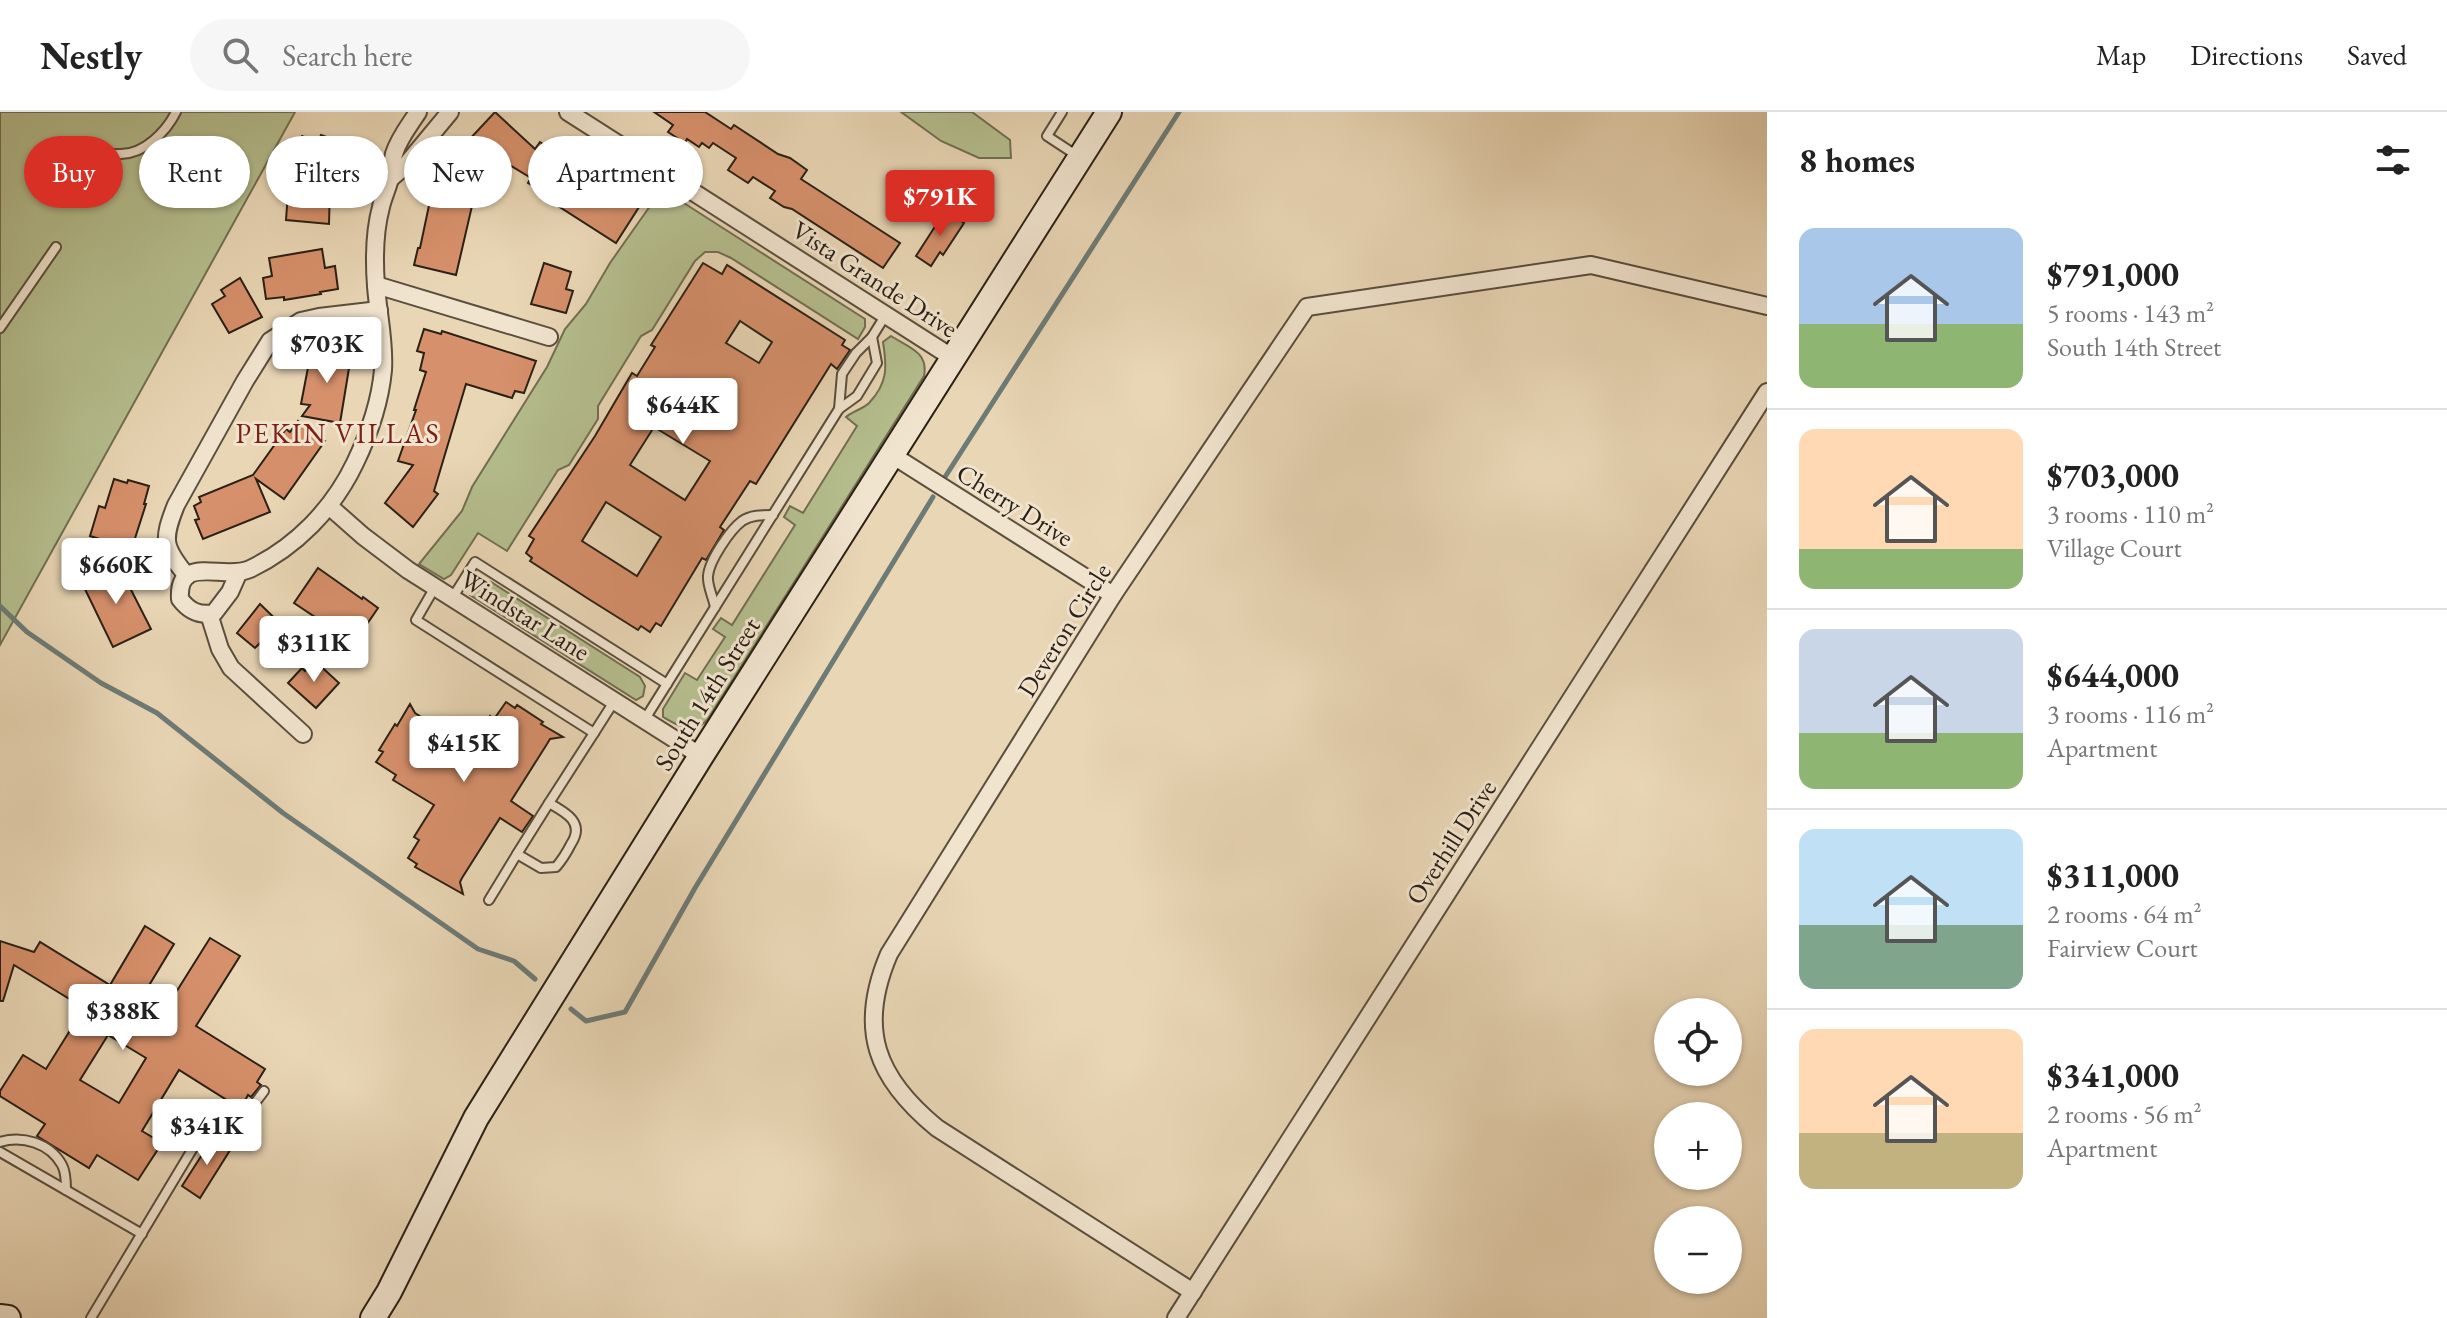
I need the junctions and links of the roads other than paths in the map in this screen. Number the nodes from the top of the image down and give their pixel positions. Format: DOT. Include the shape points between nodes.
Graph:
graph roads {
  1 [pos="176,112"];
  2 [pos="418,112"];
  3 [pos="450,112"];
  4 [pos="568,112"];
  5 [pos="1062,112"];
  6 [pos="1109,112"];
  7 [pos="123,154"];
  8 [pos="1080,158"];
  9 [pos="390,179"];
  10 [pos="56,247"];
  11 [pos="376,285"];
  12 [pos="1767,306"];
  13 [pos="379,310"];
  14 [pos="886,315"];
  15 [pos="0,328"];
  16 [pos="549,337"];
  17 [pos="872,337"];
  18 [pos="953,358"];
  19 [pos="1767,392"];
  20 [pos="839,409"];
  21 [pos="892,455"];
  22 [pos="329,506"];
  23 [pos="773,515"];
  24 [pos="238,574"];
  25 [pos="187,576"];
  26 [pos="435,587"];
  27 [pos="1113,595"];
  28 [pos="453,597"];
  29 [pos="715,607"];
  30 [pos="209,614"];
  31 [pos="667,684"];
  32 [pos="615,699"];
  33 [pos="645,719"];
  34 [pos="594,733"];
  35 [pos="303,734"];
  36 [pos="701,756"];
  37 [pos="549,803"];
  38 [pos="517,854"];
  39 [pos="489,900"];
  40 [pos="264,1091"];
  41 [pos="0,1142"];
  42 [pos="0,1152"];
  43 [pos="66,1190"];
  44 [pos="142,1234"];
  45 [pos="1193,1292"];
  46 [pos="0,1317"];
  47 [pos="8,1318"];
  48 [pos="91,1318"];
  49 [pos="373,1318"];
  50 [pos="1176,1318"];
  1 -- 7 [label="lane" via="161,133 135,152"];
  2 -- 9 [label="street" via="397,147"];
  3 -- 9 [label="street"];
  4 -- 14 [label="street, Vista Grande Drive"];
  5 -- 8 [label="lane" via="1047,136"];
  6 -- 8 [label="main road, South 14th Street"];
  8 -- 18 [label="main road, South 14th Street"];
  9 -- 11 [label="street" via="376,229"];
  10 -- 15 [label="lane"];
  11 -- 13 [label="street"];
  11 -- 16 [label="street"];
  12 -- 27 [label="street, Deveron Circle" via="1591,265 1307,307"];
  13 -- 22 [label="street" via="383,371 371,427"];
  13 -- 25 [label="street" via="301,321 265,347 168,525 166,544"];
  14 -- 17 [label="lane"];
  14 -- 18 [label="street, Vista Grande Drive"];
  17 -- 20 [label="lane" via="842,374"];
  17 -- 20 [label="lane" via="877,363 857,396"];
  18 -- 21 [label="main road, South 14th Street"];
  19 -- 45 [label="street, Overhill Drive"];
  20 -- 23 [label="lane"];
  21 -- 27 [label="street, Cherry Drive"];
  21 -- 36 [label="main road, South 14th Street"];
  22 -- 24 [label="street" via="290,545"];
  22 -- 26 [label="street, Windstar Lane" via="387,556"];
  23 -- 29 [label="lane"];
  23 -- 29 [label="lane" via="742,521 710,565 707,579"];
  24 -- 25 [label="street" via="199,571"];
  24 -- 30 [label="street" via="222,604"];
  25 -- 30 [label="street" via="180,599 195,613"];
  26 -- 28 [label="street, Windstar Lane"];
  26 -- 34 [label="lane" via="416,620"];
  27 -- 45 [label="street, Deveron Circle" via="889,954 879,977 872,1023 877,1052 891,1081 914,1110"];
  28 -- 31 [label="lane" via="475,562"];
  28 -- 32 [label="street, Windstar Lane"];
  29 -- 31 [label="lane"];
  30 -- 35 [label="street" via="231,668"];
  31 -- 33 [label="lane"];
  32 -- 33 [label="street, Windstar Lane"];
  32 -- 34 [label="lane"];
  33 -- 36 [label="street, Windstar Lane"];
  34 -- 37 [label="lane"];
  36 -- 49 [label="main road, South 14th Street" via="476,1118"];
  37 -- 38 [label="lane"];
  37 -- 38 [label="lane" via="568,814 577,829 560,863 541,868"];
  38 -- 39 [label="lane"];
  40 -- 44 [label="lane" via="252,1107 220,1118 199,1138"];
  41 -- 43 [label="lane" via="25,1139 47,1151 63,1167"];
  42 -- 43 [label="lane"];
  43 -- 44 [label="lane"];
  44 -- 48 [label="lane"];
  45 -- 50 [label="street, Overhill Drive"];
  46 -- 47 [label="main road"];
}
